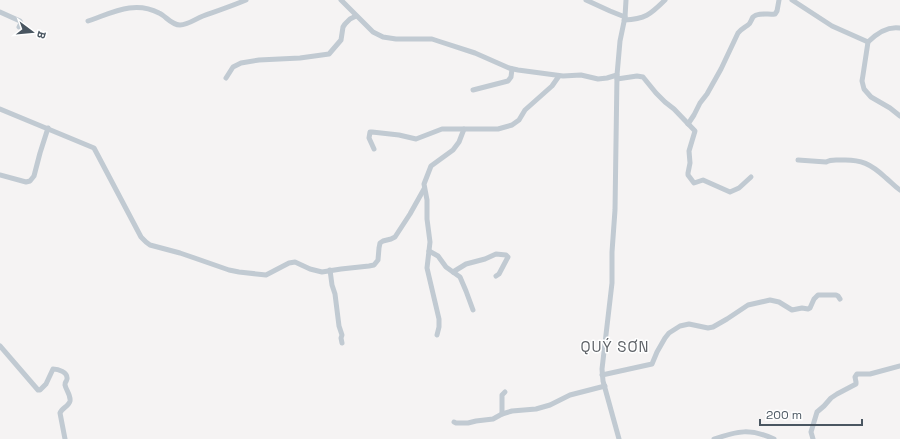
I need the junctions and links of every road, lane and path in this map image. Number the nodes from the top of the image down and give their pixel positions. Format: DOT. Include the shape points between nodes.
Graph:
graph roads {
  1 [pos="246,0"];
  2 [pos="341,0"];
  3 [pos="586,0"];
  4 [pos="626,0"];
  5 [pos="665,0"];
  6 [pos="779,0"];
  7 [pos="792,0"];
  8 [pos="0,12"];
  9 [pos="356,16"];
  10 [pos="624,19"];
  11 [pos="88,21"];
  12 [pos="19,26"];
  13 [pos="900,28"];
  14 [pos="868,42"];
  15 [pos="512,69"];
  16 [pos="559,76"];
  17 [pos="617,77"];
  18 [pos="226,78"];
  19 [pos="473,90"];
  20 [pos="0,109"];
  21 [pos="900,116"];
  22 [pos="688,124"];
  23 [pos="48,128"];
  24 [pos="464,129"];
  25 [pos="374,149"];
  26 [pos="798,160"];
  27 [pos="0,175"];
  28 [pos="751,177"];
  29 [pos="424,189"];
  30 [pos="900,190"];
  31 [pos="429,251"];
  32 [pos="330,270"];
  33 [pos="453,272"];
  34 [pos="496,276"];
  35 [pos="840,299"];
  36 [pos="473,310"];
  37 [pos="437,335"];
  38 [pos="342,343"];
  39 [pos="0,346"];
  40 [pos="900,366"];
  41 [pos="602,375"];
  42 [pos="605,386"];
  43 [pos="505,392"];
  44 [pos="502,414"];
  45 [pos="454,422"];
  46 [pos="65,439"];
  47 [pos="619,439"];
  48 [pos="714,439"];
  49 [pos="774,439"];
  50 [pos="813,439"];
  1 -- 11 [label="street" via="184,25 173,23 154,10 131,7"];
  2 -- 9 [label="street"];
  3 -- 10 [label="street"];
  4 -- 10 [label="street"];
  5 -- 10 [label="street" via="644,17 636,20"];
  6 -- 22 [label="street" via="775,14 755,16 750,24 738,33 721,69"];
  7 -- 14 [label="street" via="832,26"];
  8 -- 12 [label="street" via="20,21"];
  9 -- 15 [label="street" via="379,36 396,39 432,39"];
  9 -- 18 [label="street" via="345,24 341,40 328,54 241,63 233,67"];
  10 -- 17 [label="street"];
  13 -- 14 [label="street" via="884,30"];
  14 -- 21 [label="street" via="862,81 864,89 871,97"];
  15 -- 16 [label="street"];
  15 -- 19 [label="street" via="508,81"];
  16 -- 17 [label="street" via="581,75 601,79"];
  16 -- 24 [label="street" via="512,125 498,129"];
  17 -- 22 [label="street" via="643,77"];
  17 -- 41 [label="street" via="612,283"];
  20 -- 23 [label="street"];
  22 -- 28 [label="street" via="695,131 689,151 688,173 694,182 703,180 730,192"];
  23 -- 27 [label="street" via="32,180 26,182"];
  23 -- 32 [label="street" via="94,148 141,237 150,245 246,273 266,275 293,262 318,271"];
  24 -- 25 [label="street" via="442,129 416,139 386,132 370,132 369,138"];
  24 -- 29 [label="street" via="455,148 430,167 424,181"];
  26 -- 30 [label="street" via="860,161 875,169"];
  29 -- 31 [label="street"];
  29 -- 32 [label="street" via="395,236 381,242 376,264"];
  31 -- 33 [label="street" via="438,256"];
  31 -- 37 [label="street" via="427,268 439,322"];
  32 -- 38 [label="street"];
  33 -- 34 [label="street" via="466,264 496,254 506,255 508,258"];
  33 -- 36 [label="street" via="460,277"];
  35 -- 41 [label="street" via="836,295 818,295 810,308 792,310 770,300 748,305 713,327 683,325 666,336 652,364"];
  39 -- 46 [label="street" via="38,390 45,385 53,369 66,374 65,384 70,401 60,413"];
  40 -- 50 [label="street" via="870,374 857,374 856,384 831,398 817,412 811,432"];
  41 -- 42 [label="street"];
  42 -- 44 [label="street" via="550,405"];
  42 -- 47 [label="street"];
  43 -- 44 [label="street" via="502,395"];
  44 -- 45 [label="street" via="493,419 468,423"];
  48 -- 49 [label="street" via="750,431"];
}
